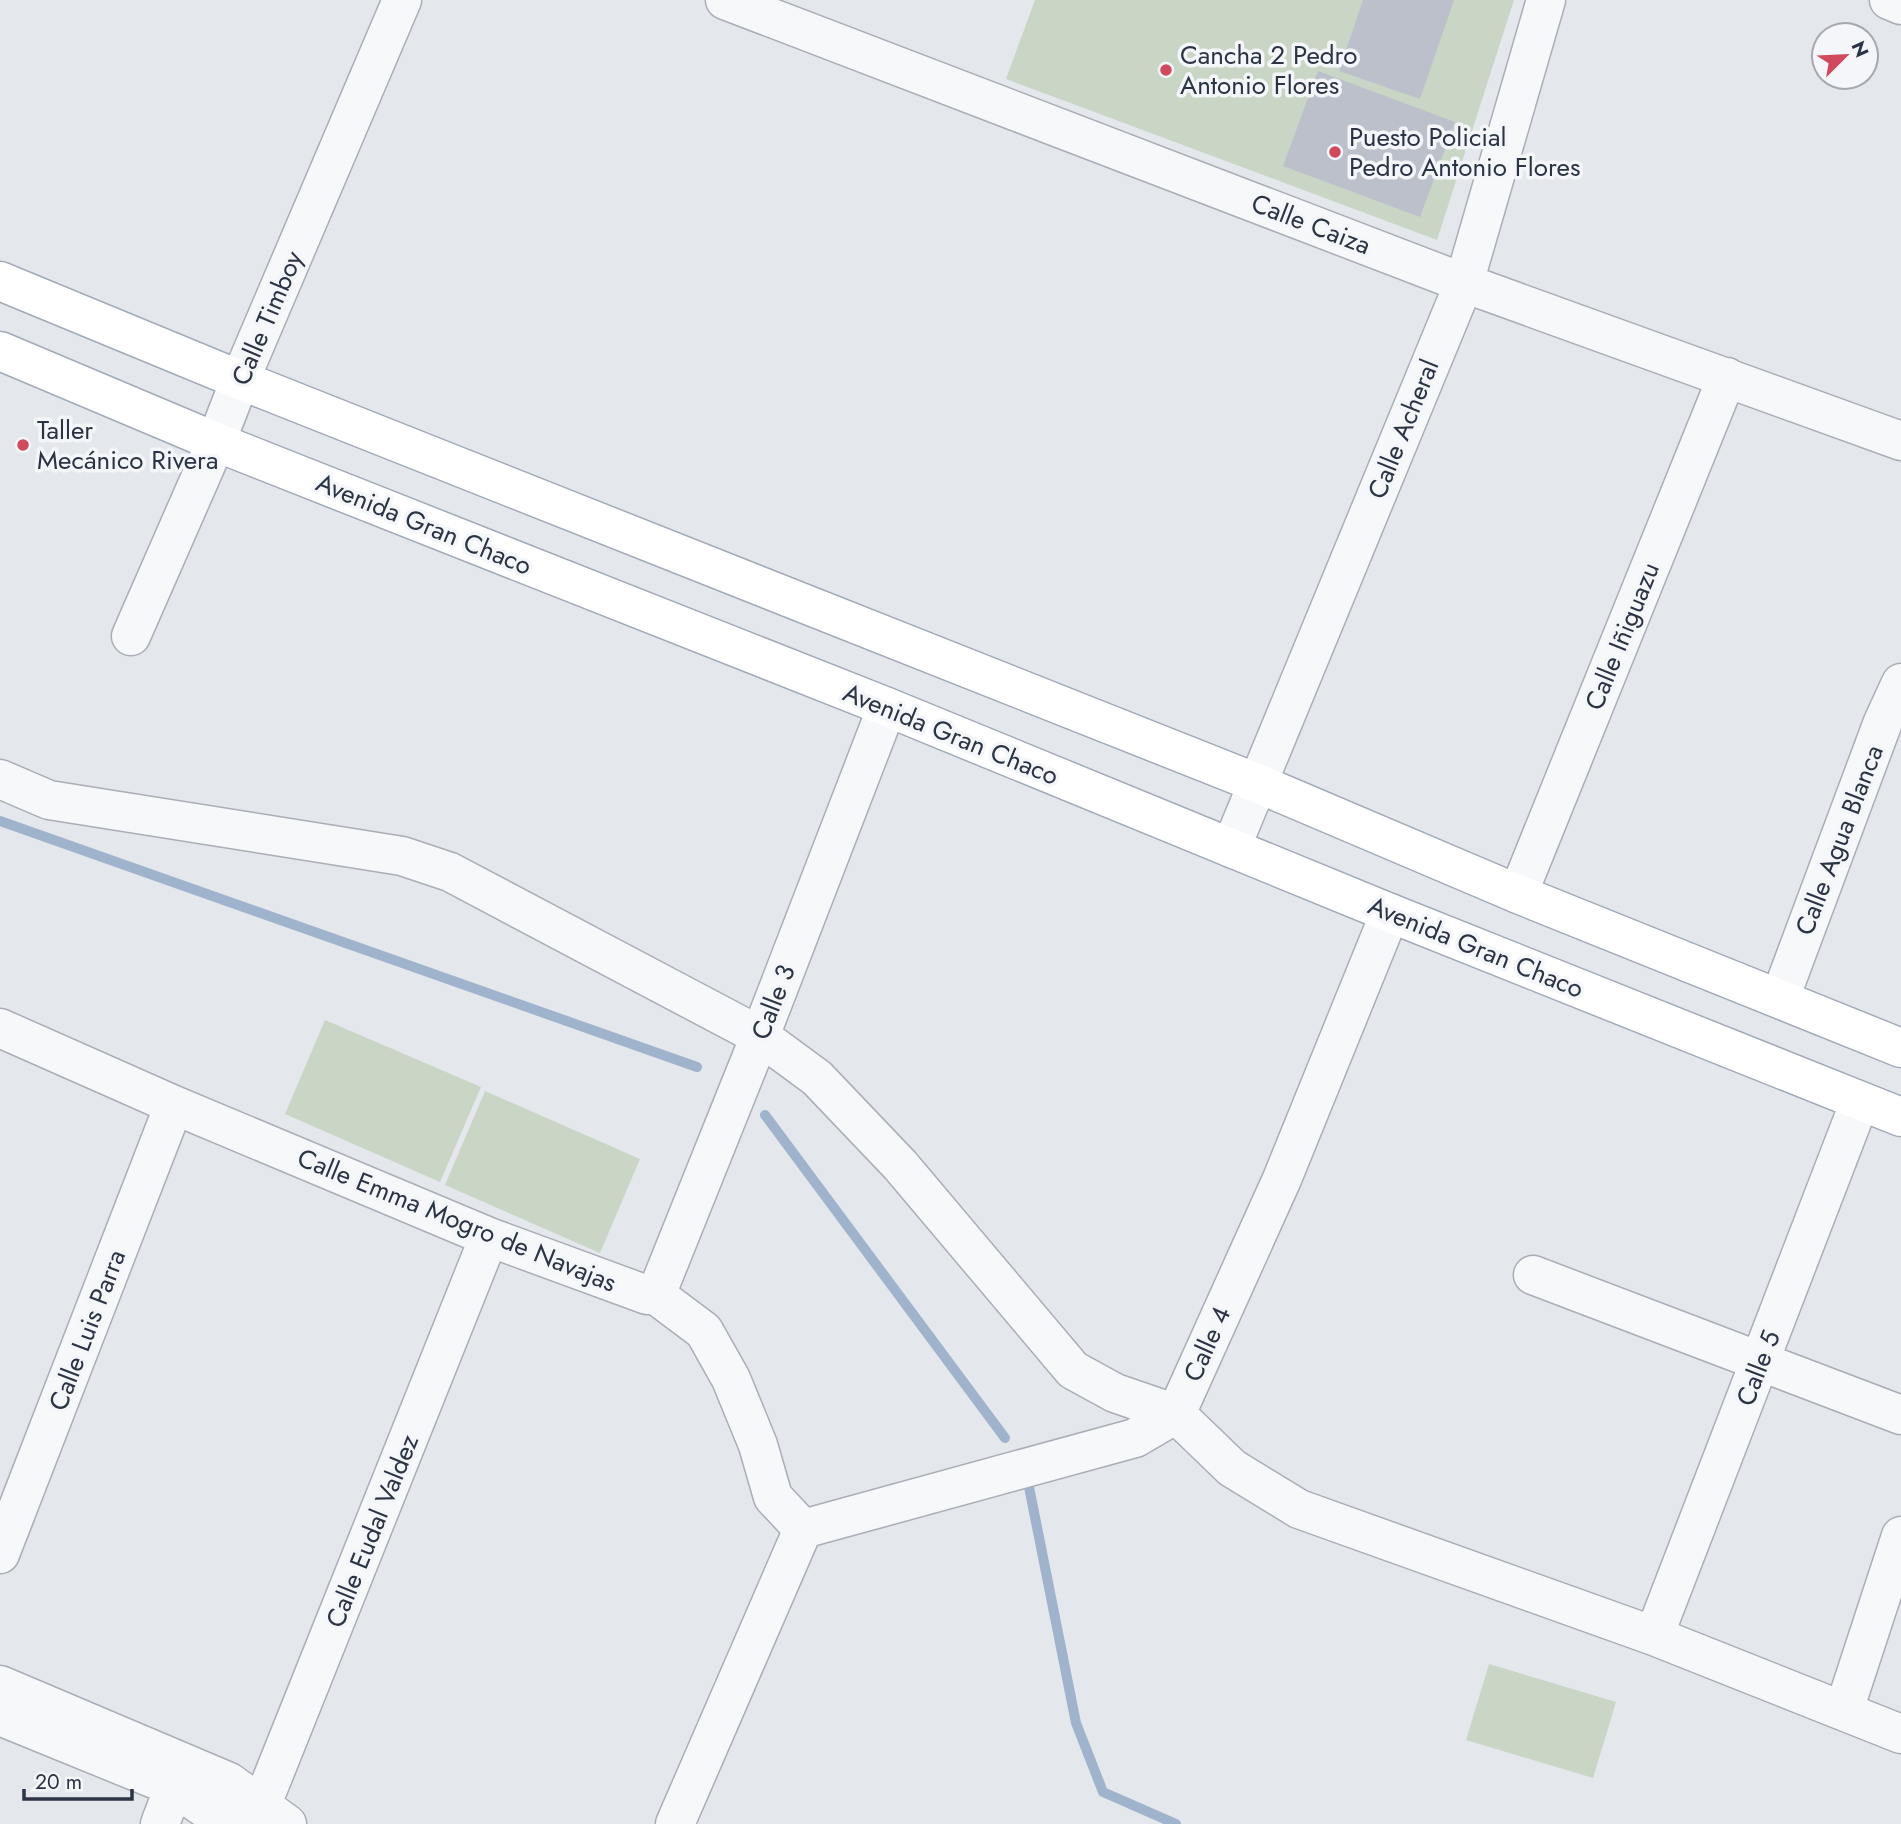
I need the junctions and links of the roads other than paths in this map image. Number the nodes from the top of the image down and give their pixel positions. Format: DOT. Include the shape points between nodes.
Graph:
graph roads {
  1 [pos="402,0"];
  2 [pos="724,0"];
  3 [pos="1546,0"];
  4 [pos="1889,0"];
  5 [pos="1901,5"];
  6 [pos="0,281"];
  7 [pos="1464,283"];
  8 [pos="0,351"];
  9 [pos="1727,377"];
  10 [pos="240,380"];
  11 [pos="1901,441"];
  12 [pos="216,442"];
  13 [pos="131,636"];
  14 [pos="1901,683"];
  15 [pos="887,707"];
  16 [pos="1892,725"];
  17 [pos="0,779"];
  18 [pos="1257,783"];
  19 [pos="1231,848"];
  20 [pos="1518,894"];
  21 [pos="1390,913"];
  22 [pos="1780,998"];
  23 [pos="0,1028"];
  24 [pos="760,1036"];
  25 [pos="1901,1048"];
  26 [pos="1860,1101"];
  27 [pos="174,1105"];
  28 [pos="1901,1118"];
  29 [pos="489,1237"];
  30 [pos="1533,1275"];
  31 [pos="656,1295"];
  32 [pos="1761,1360"];
  33 [pos="1176,1414"];
  34 [pos="1901,1415"];
  35 [pos="803,1529"];
  36 [pos="1901,1536"];
  37 [pos="0,1554"];
  38 [pos="1654,1636"];
  39 [pos="0,1685"];
  40 [pos="1844,1710"];
  41 [pos="0,1716"];
  42 [pos="1901,1734"];
  43 [pos="174,1787"];
  44 [pos="268,1818"];
  45 [pos="160,1824"];
  46 [pos="228,1824"];
  47 [pos="675,1824"];
  1 -- 10 [label="street, Calle Timboy"];
  2 -- 7 [label="street, Calle Caiza"];
  3 -- 7 [label="street, Calle Acheral"];
  4 -- 5 [label="street"];
  6 -- 10 [label="main road"];
  7 -- 9 [label="street, Calle Caiza"];
  7 -- 18 [label="street, Calle Acheral"];
  8 -- 12 [label="main road, Avenida Gran Chaco"];
  9 -- 11 [label="street, Calle Caiza"];
  9 -- 20 [label="street, Calle Iñiguazu"];
  10 -- 12 [label="street, Calle Timboy"];
  10 -- 18 [label="main road"];
  12 -- 13 [label="street, Calle Timboy"];
  12 -- 15 [label="main road, Avenida Gran Chaco"];
  14 -- 16 [label="street, Calle Agua Blanca"];
  15 -- 19 [label="main road, Avenida Gran Chaco"];
  15 -- 24 [label="street, Calle 3"];
  16 -- 22 [label="street, Calle Agua Blanca"];
  17 -- 24 [label="street" via="49,800 402,856 450,872"];
  18 -- 19 [label="street, Calle Acheral"];
  18 -- 20 [label="main road"];
  19 -- 21 [label="main road, Avenida Gran Chaco"];
  20 -- 22 [label="main road"];
  21 -- 26 [label="main road, Avenida Gran Chaco"];
  21 -- 33 [label="street, Calle 4" via="1282,1179"];
  22 -- 25 [label="main road"];
  23 -- 27 [label="street, Calle Emma Mogro de Navajas"];
  24 -- 31 [label="street, Calle 3"];
  24 -- 33 [label="street" via="817,1078 900,1165 1073,1370 1115,1393"];
  26 -- 28 [label="main road, Avenida Gran Chaco"];
  26 -- 32 [label="street, Calle 5"];
  27 -- 29 [label="street, Calle Emma Mogro de Navajas"];
  27 -- 37 [label="street, Calle Luis Parra"];
  29 -- 31 [label="street, Calle Emma Mogro de Navajas"];
  29 -- 44 [label="street, Calle Eudal Valdez"];
  30 -- 32 [label="street"];
  31 -- 35 [label="street, Calle Emma Mogro de Navajas" via="704,1331 731,1379 774,1497"];
  32 -- 34 [label="street"];
  32 -- 38 [label="street, Calle 5"];
  33 -- 35 [label="street, Calle 4" via="1135,1438"];
  33 -- 38 [label="street" via="1232,1468 1299,1509"];
  35 -- 47 [label="street"];
  36 -- 40 [label="street"];
  38 -- 40 [label="street"];
  39 -- 44 [label="street" via="229,1782"];
  40 -- 42 [label="street"];
  41 -- 43 [label="street"];
  43 -- 45 [label="street"];
  43 -- 46 [label="street"];
}
